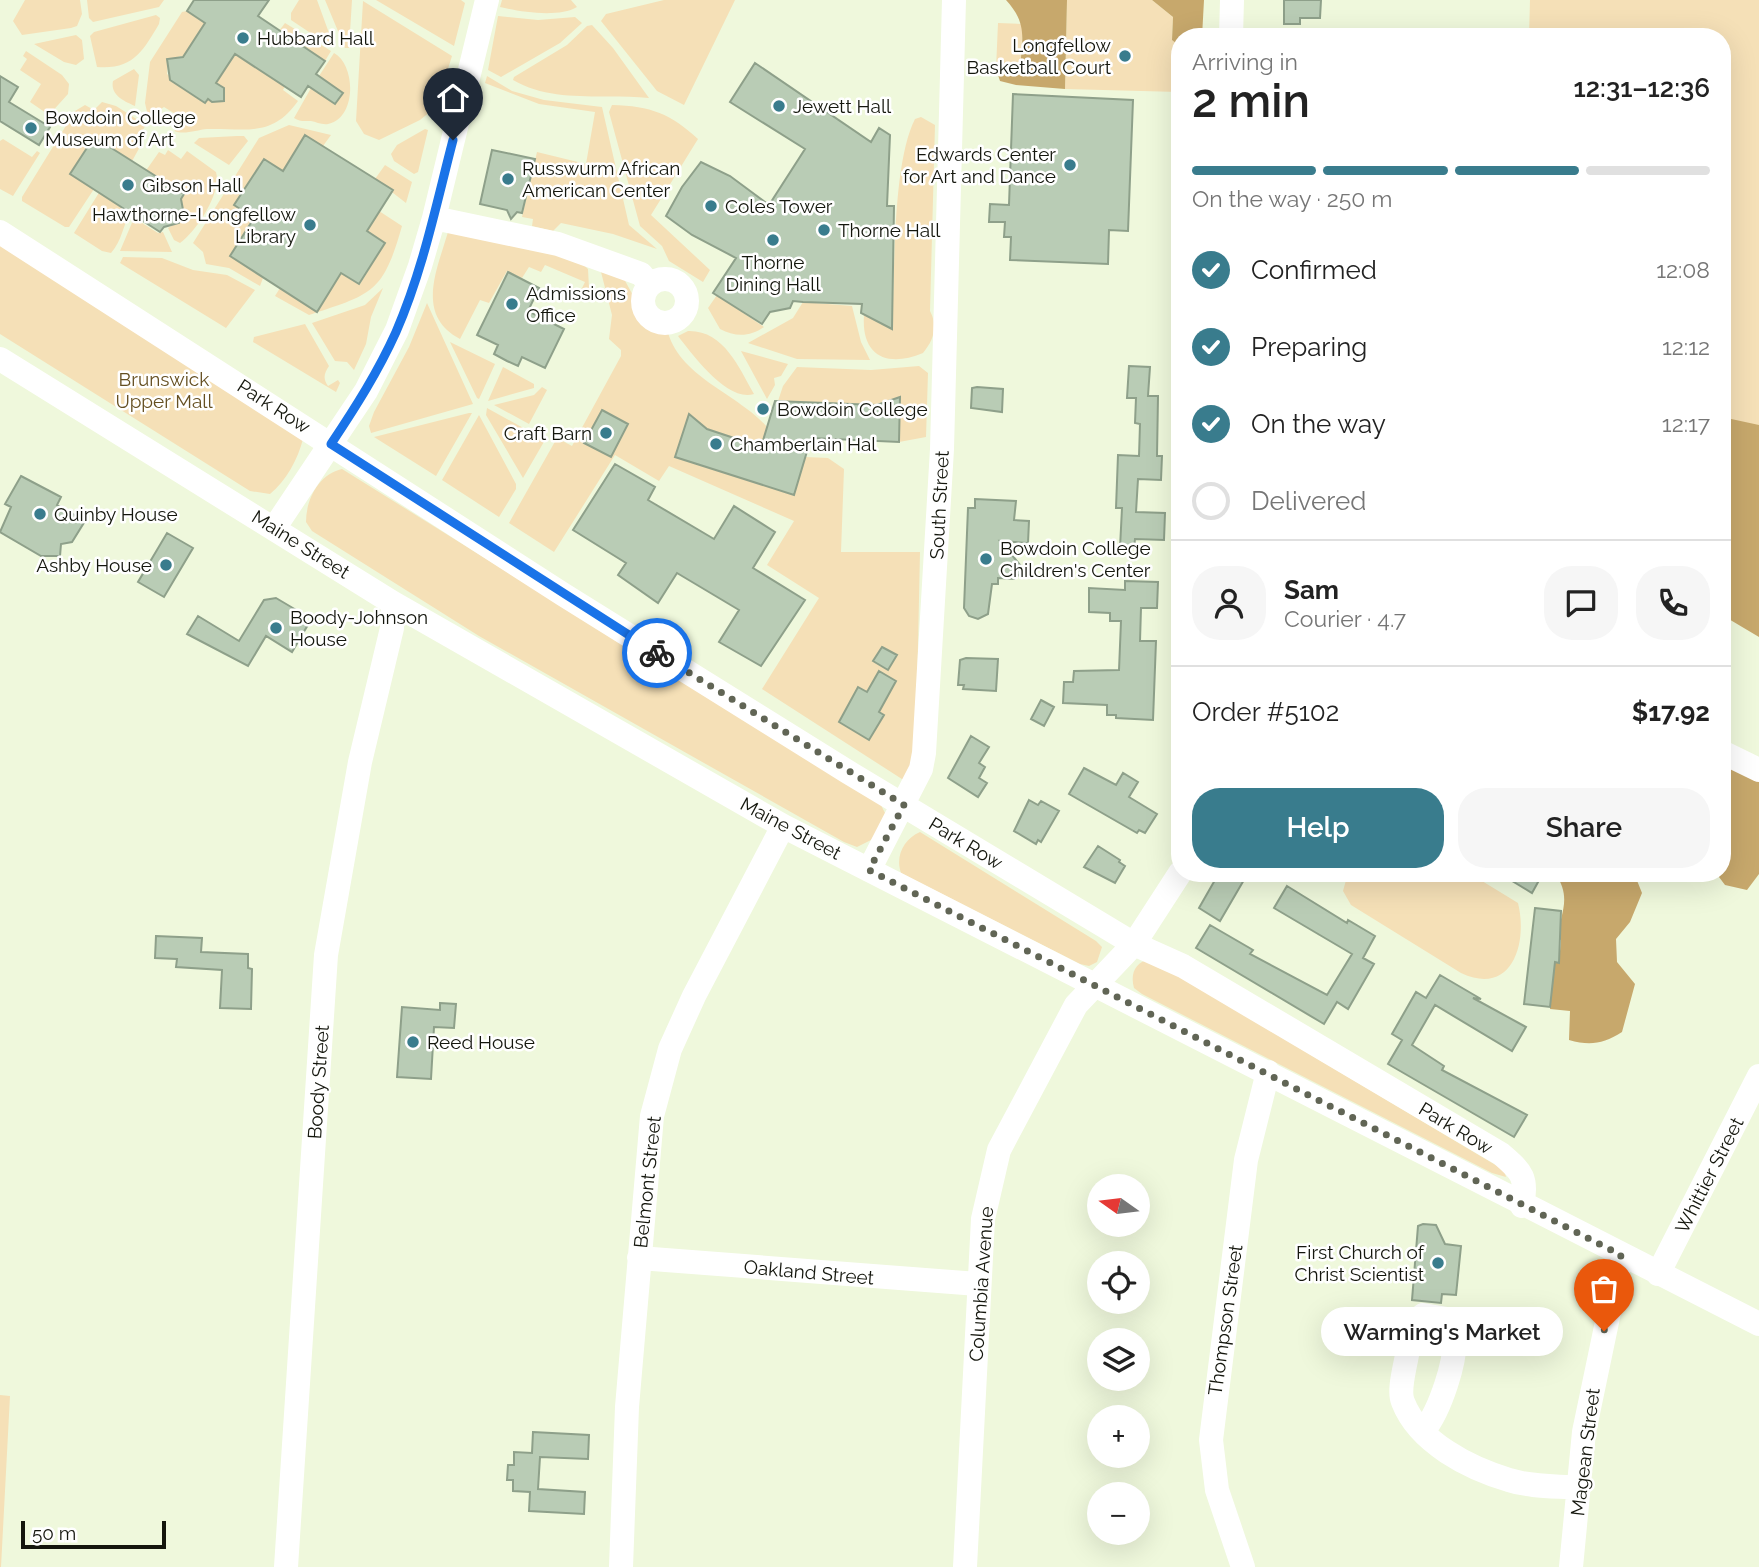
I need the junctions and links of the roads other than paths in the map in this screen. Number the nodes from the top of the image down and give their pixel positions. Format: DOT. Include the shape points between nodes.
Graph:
graph roads {
  1 [pos="487,0"];
  2 [pos="954,0"];
  3 [pos="1233,0"];
  4 [pos="1231,28"];
  5 [pos="434,218"];
  6 [pos="0,232"];
  7 [pos="650,285"];
  8 [pos="0,359"];
  9 [pos="331,444"];
  10 [pos="275,527"];
  11 [pos="393,603"];
  12 [pos="1731,756"];
  13 [pos="1759,770"];
  14 [pos="904,805"];
  15 [pos="783,826"];
  16 [pos="869,870"];
  17 [pos="1174,882"];
  18 [pos="1135,944"];
  19 [pos="1093,986"];
  20 [pos="1268,1072"];
  21 [pos="1759,1076"];
  22 [pos="1522,1206"];
  23 [pos="1621,1255"];
  24 [pos="639,1258"];
  25 [pos="1658,1274"];
  26 [pos="978,1284"];
  27 [pos="1759,1324"];
  28 [pos="1424,1430"];
  29 [pos="1579,1488"];
  30 [pos="286,1567"];
  31 [pos="621,1567"];
  32 [pos="965,1567"];
  33 [pos="1242,1567"];
  34 [pos="1572,1567"];
  1 -- 5 [label="street"];
  2 -- 14 [label="street, South Street" via="942,449 924,752"];
  3 -- 4 [label="street"];
  5 -- 7 [label="street" via="558,243 641,274"];
  5 -- 9 [label="street" via="397,330 366,391"];
  6 -- 9 [label="street, Park Row"];
  8 -- 10 [label="street, Maine Street"];
  9 -- 10 [label="street"];
  9 -- 14 [label="street, Park Row" via="564,595"];
  10 -- 11 [label="street, Maine Street"];
  11 -- 15 [label="street, Maine Street"];
  11 -- 30 [label="street, Boody Street" via="392,628 360,762 326,955"];
  12 -- 13 [label="street"];
  14 -- 16 [label="street, South Street"];
  14 -- 18 [label="street, Park Row"];
  15 -- 16 [label="street, Maine Street"];
  15 -- 24 [label="street, Belmont Street" via="670,1049 652,1116"];
  16 -- 19 [label="street, Maine Street"];
  17 -- 18 [label="street, Columbia Avenue"];
  18 -- 19 [label="street, Columbia Avenue"];
  18 -- 22 [label="street, Park Row" via="1182,966 1501,1154 1518,1168 1526,1185"];
  19 -- 20 [label="street, Maine Street"];
  19 -- 26 [label="street, Columbia Avenue" via="1076,1005 999,1150 983,1219"];
  20 -- 22 [label="street, Maine Street"];
  20 -- 33 [label="street, Thompson Street" via="1246,1160 1211,1440 1217,1490"];
  21 -- 25 [label="street, Whittier Street"];
  22 -- 23 [label="street, Maine Street"];
  23 -- 25 [label="street, Maine Street"];
  23 -- 29 [label="street, Magean Street" via="1584,1432"];
  24 -- 26 [label="street, Oakland Street"];
  24 -- 31 [label="street, Belmont Street"];
  25 -- 27 [label="street, Maine Street"];
  26 -- 32 [label="street, Columbia Avenue"];
  28 -- 29 [label="street" via="1443,1451 1511,1481"];
  29 -- 34 [label="street, Magean Street"];
}
